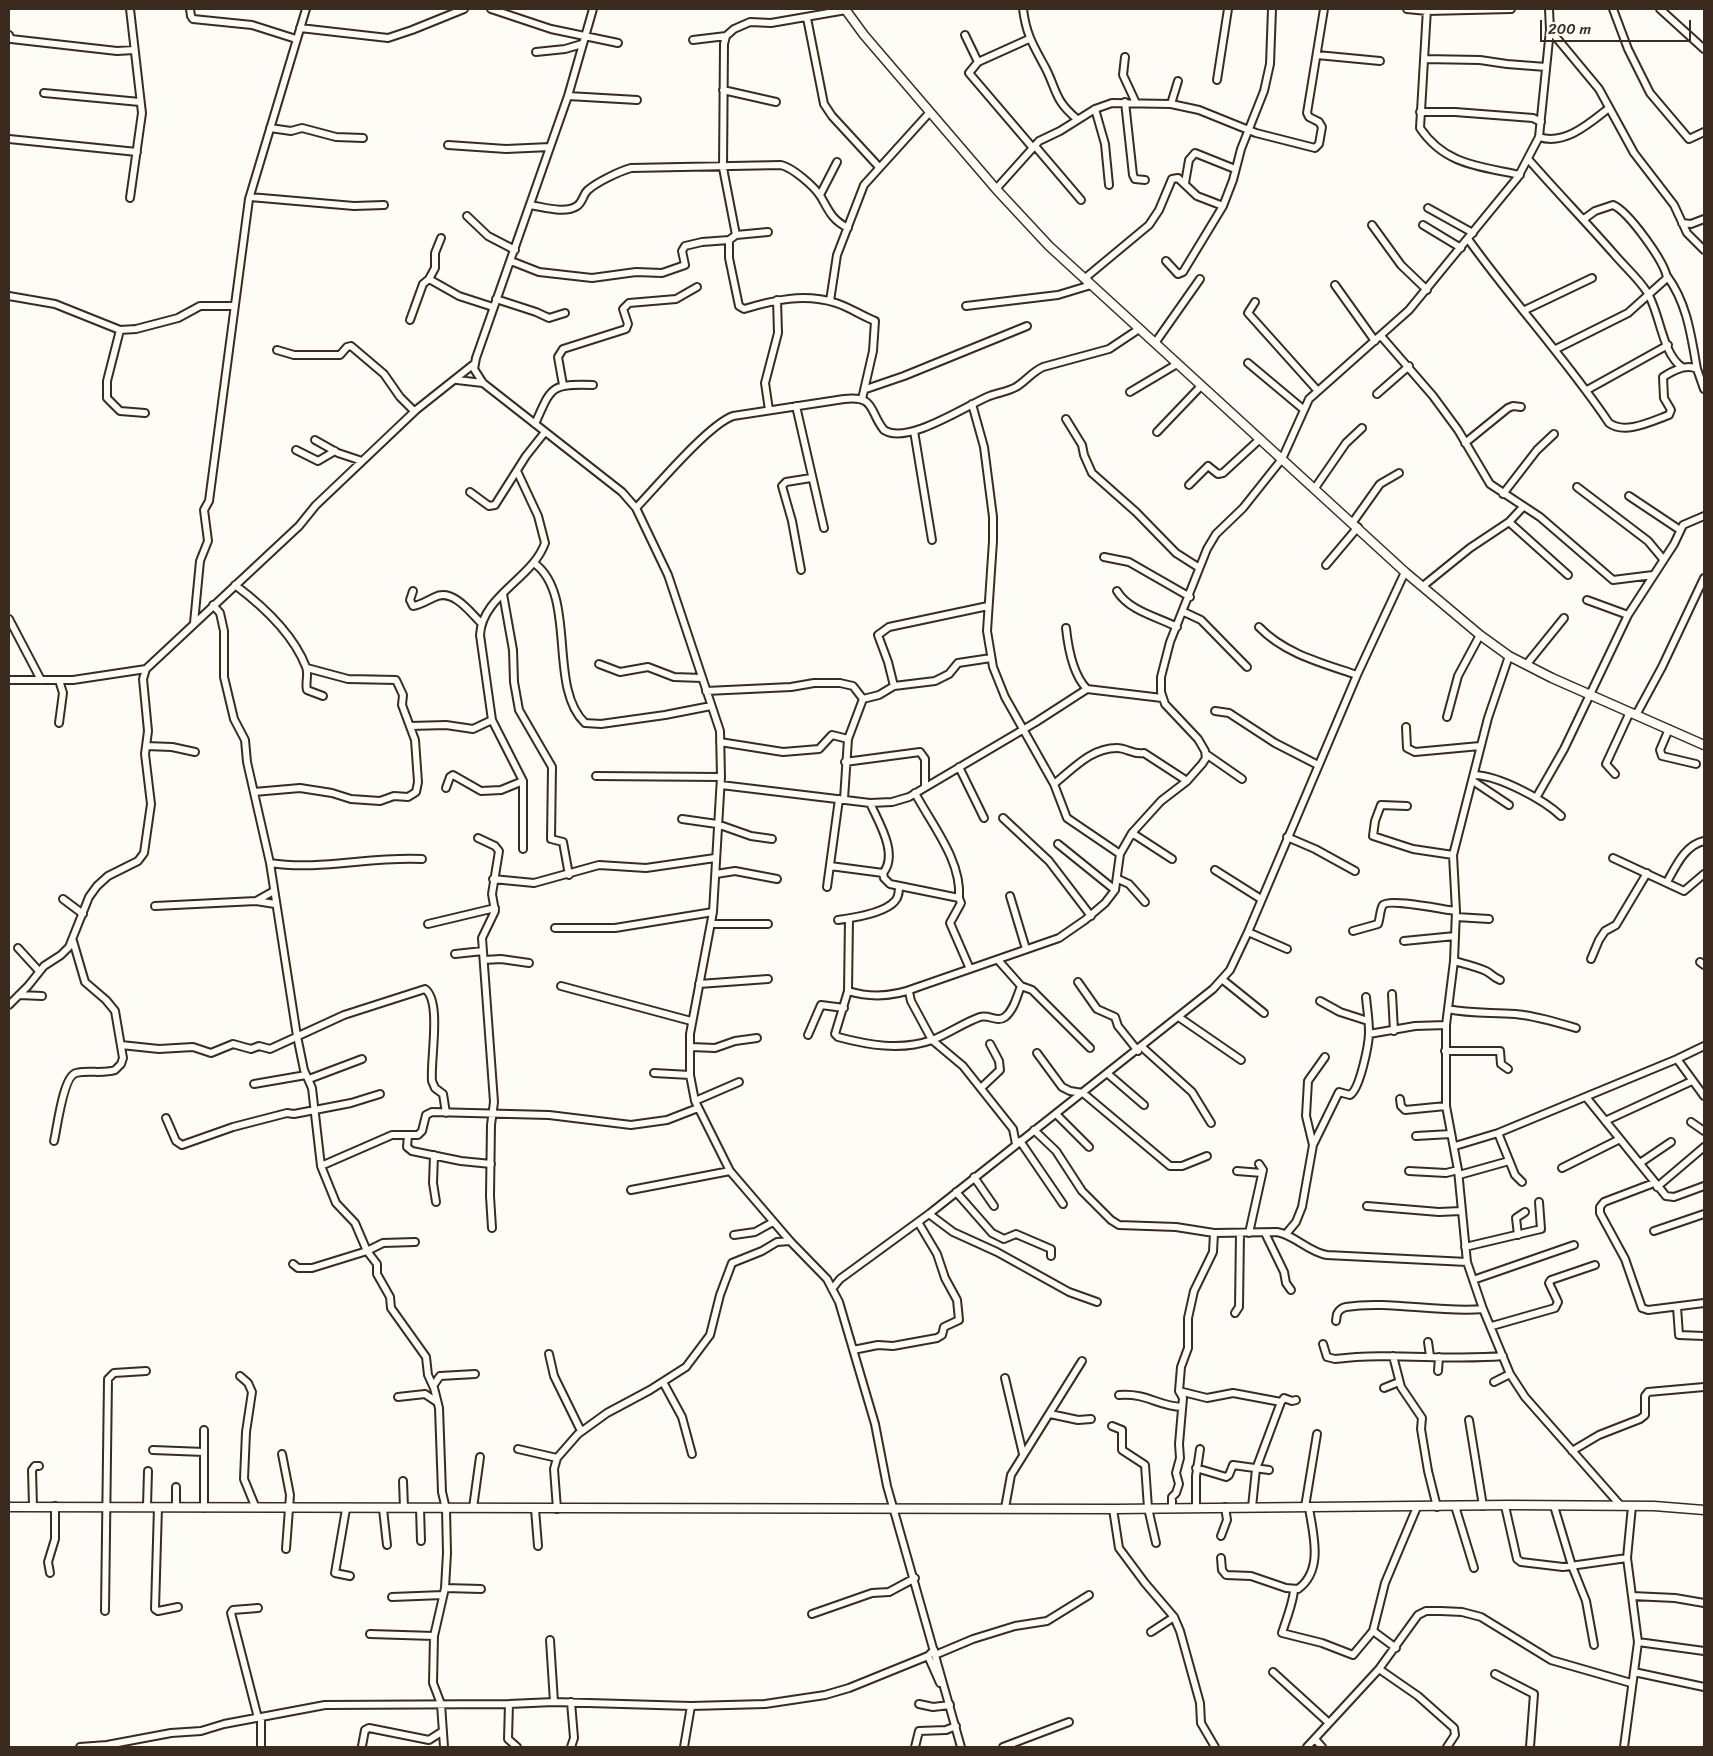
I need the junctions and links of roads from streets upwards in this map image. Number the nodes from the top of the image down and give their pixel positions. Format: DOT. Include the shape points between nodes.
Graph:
graph roads {
  1 [pos="130,9"];
  2 [pos="190,9"];
  3 [pos="306,9"];
  4 [pos="464,9"];
  5 [pos="491,9"];
  6 [pos="594,9"];
  7 [pos="1023,9"];
  8 [pos="1228,9"];
  9 [pos="1272,9"];
  10 [pos="1324,9"];
  11 [pos="1407,9"];
  12 [pos="1511,9"];
  13 [pos="1549,9"];
  14 [pos="1614,9"];
  15 [pos="1660,9"];
  16 [pos="845,10"];
  17 [pos="1427,10"];
  18 [pos="807,18"];
  19 [pos="300,28"];
  20 [pos="1550,30"];
  21 [pos="9,35"];
  22 [pos="966,35"];
  23 [pos="726,36"];
  24 [pos="584,37"];
  25 [pos="296,39"];
  26 [pos="1029,39"];
  27 [pos="693,40"];
  28 [pos="618,43"];
  29 [pos="582,44"];
  30 [pos="564,49"];
  31 [pos="1704,49"];
  32 [pos="134,50"];
  33 [pos="536,52"];
  34 [pos="1318,55"];
  35 [pos="578,56"];
  36 [pos="1125,57"];
  37 [pos="1424,59"];
  38 [pos="1380,61"];
  39 [pos="978,62"];
  40 [pos="1546,67"];
  41 [pos="1217,80"];
  42 [pos="1178,81"];
  43 [pos="723,90"];
  44 [pos="44,92"];
  45 [pos="568,96"];
  46 [pos="637,100"];
  47 [pos="140,102"];
  48 [pos="776,102"];
  49 [pos="1125,102"];
  50 [pos="1136,103"];
  51 [pos="1171,104"];
  52 [pos="1610,108"];
  53 [pos="1095,109"];
  54 [pos="930,112"];
  55 [pos="1420,112"];
  56 [pos="1542,113"];
  57 [pos="1533,118"];
  58 [pos="1077,119"];
  59 [pos="1541,122"];
  60 [pos="270,128"];
  61 [pos="1250,130"];
  62 [pos="1704,132"];
  63 [pos="1539,137"];
  64 [pos="363,138"];
  65 [pos="9,139"];
  66 [pos="448,145"];
  67 [pos="550,148"];
  68 [pos="1034,149"];
  69 [pos="136,152"];
  70 [pos="1529,160"];
  71 [pos="837,162"];
  72 [pos="879,167"];
  73 [pos="723,168"];
  74 [pos="1235,169"];
  75 [pos="1520,175"];
  76 [pos="1146,180"];
  77 [pos="1185,183"];
  78 [pos="1109,185"];
  79 [pos="996,189"];
  80 [pos="820,195"];
  81 [pos="250,197"];
  82 [pos="130,198"];
  83 [pos="1081,200"];
  84 [pos="384,205"];
  85 [pos="530,205"];
  86 [pos="1223,206"];
  87 [pos="1428,208"];
  88 [pos="467,216"];
  89 [pos="1584,219"];
  90 [pos="1704,219"];
  91 [pos="1682,223"];
  92 [pos="1372,225"];
  93 [pos="1423,225"];
  94 [pos="848,228"];
  95 [pos="768,232"];
  96 [pos="736,234"];
  97 [pos="1471,236"];
  98 [pos="440,238"];
  99 [pos="729,240"];
  100 [pos="1461,248"];
  101 [pos="514,250"];
  102 [pos="1704,250"];
  103 [pos="511,261"];
  104 [pos="1166,261"];
  105 [pos="1667,276"];
  106 [pos="1200,278"];
  107 [pos="1592,278"];
  108 [pos="429,279"];
  109 [pos="1087,282"];
  110 [pos="1334,285"];
  111 [pos="698,287"];
  112 [pos="1428,290"];
  113 [pos="1649,295"];
  114 [pos="9,296"];
  115 [pos="496,299"];
  116 [pos="777,300"];
  117 [pos="830,301"];
  118 [pos="1255,302"];
  119 [pos="234,306"];
  120 [pos="966,306"];
  121 [pos="493,308"];
  122 [pos="1525,310"];
  123 [pos="565,313"];
  124 [pos="410,320"];
  125 [pos="1027,326"];
  126 [pos="1139,329"];
  127 [pos="120,330"];
  128 [pos="1378,338"];
  129 [pos="1155,343"];
  130 [pos="1668,345"];
  131 [pos="1556,349"];
  132 [pos="278,350"];
  133 [pos="1248,363"];
  134 [pos="474,364"];
  135 [pos="1177,364"];
  136 [pos="1409,366"];
  137 [pos="1682,367"];
  138 [pos="1697,369"];
  139 [pos="457,380"];
  140 [pos="483,383"];
  141 [pos="563,385"];
  142 [pos="593,386"];
  143 [pos="1201,386"];
  144 [pos="866,389"];
  145 [pos="1704,389"];
  146 [pos="1317,390"];
  147 [pos="1587,390"];
  148 [pos="1130,392"];
  149 [pos="1377,394"];
  150 [pos="862,399"];
  151 [pos="972,404"];
  152 [pos="796,406"];
  153 [pos="1521,407"];
  154 [pos="1303,409"];
  155 [pos="769,410"];
  156 [pos="414,411"];
  157 [pos="145,413"];
  158 [pos="1066,419"];
  159 [pos="535,424"];
  160 [pos="1362,428"];
  161 [pos="914,431"];
  162 [pos="545,432"];
  163 [pos="1157,432"];
  164 [pos="1554,434"];
  165 [pos="1260,439"];
  166 [pos="315,440"];
  167 [pos="1466,443"];
  168 [pos="296,450"];
  169 [pos="335,451"];
  170 [pos="1282,459"];
  171 [pos="362,461"];
  172 [pos="516,471"];
  173 [pos="1400,473"];
  174 [pos="811,478"];
  175 [pos="1189,485"];
  176 [pos="1577,487"];
  177 [pos="1315,488"];
  178 [pos="470,492"];
  179 [pos="1503,494"];
  180 [pos="1629,496"];
  181 [pos="1523,507"];
  182 [pos="636,508"];
  183 [pos="1704,516"];
  184 [pos="1509,522"];
  185 [pos="1356,525"];
  186 [pos="824,528"];
  187 [pos="1680,530"];
  188 [pos="932,540"];
  189 [pos="1104,557"];
  190 [pos="1663,559"];
  191 [pos="534,562"];
  192 [pos="1326,565"];
  193 [pos="1198,567"];
  194 [pos="801,570"];
  195 [pos="1405,572"];
  196 [pos="1568,575"];
  197 [pos="1653,575"];
  198 [pos="1704,578"];
  199 [pos="235,585"];
  200 [pos="1423,586"];
  201 [pos="413,591"];
  202 [pos="1117,591"];
  203 [pos="502,594"];
  204 [pos="1190,597"];
  205 [pos="1587,600"];
  206 [pos="214,605"];
  207 [pos="988,606"];
  208 [pos="195,607"];
  209 [pos="1184,612"];
  210 [pos="205,613"];
  211 [pos="1628,615"];
  212 [pos="1564,618"];
  213 [pos="9,619"];
  214 [pos="194,624"];
  215 [pos="482,624"];
  216 [pos="1177,627"];
  217 [pos="1259,627"];
  218 [pos="1066,628"];
  219 [pos="1480,634"];
  220 [pos="1509,656"];
  221 [pos="991,658"];
  222 [pos="599,664"];
  223 [pos="1526,665"];
  224 [pos="1247,667"];
  225 [pos="307,668"];
  226 [pos="146,670"];
  227 [pos="35,671"];
  228 [pos="137,672"];
  229 [pos="1357,675"];
  230 [pos="702,678"];
  231 [pos="144,679"];
  232 [pos="9,680"];
  233 [pos="33,680"];
  234 [pos="41,680"];
  235 [pos="58,680"];
  236 [pos="72,680"];
  237 [pos="894,686"];
  238 [pos="1087,689"];
  239 [pos="706,691"];
  240 [pos="63,693"];
  241 [pos="1592,694"];
  242 [pos="323,696"];
  243 [pos="1162,698"];
  244 [pos="863,699"];
  245 [pos="711,706"];
  246 [pos="1215,711"];
  247 [pos="1633,713"];
  248 [pos="1447,717"];
  249 [pos="492,720"];
  250 [pos="58,723"];
  251 [pos="410,726"];
  252 [pos="1406,727"];
  253 [pos="1024,729"];
  254 [pos="1669,729"];
  255 [pos="848,739"];
  256 [pos="720,742"];
  257 [pos="1704,745"];
  258 [pos="146,746"];
  259 [pos="1480,746"];
  260 [pos="195,752"];
  261 [pos="1206,754"];
  262 [pos="845,762"];
  263 [pos="1478,763"];
  264 [pos="1696,764"];
  265 [pos="1318,765"];
  266 [pos="959,767"];
  267 [pos="1615,774"];
  268 [pos="596,776"];
  269 [pos="1486,776"];
  270 [pos="721,777"];
  271 [pos="1474,778"];
  272 [pos="1242,779"];
  273 [pos="523,781"];
  274 [pos="1187,781"];
  275 [pos="1054,784"];
  276 [pos="721,785"];
  277 [pos="925,787"];
  278 [pos="446,788"];
  279 [pos="254,792"];
  280 [pos="915,793"];
  281 [pos="1536,798"];
  282 [pos="842,799"];
  283 [pos="870,803"];
  284 [pos="1509,805"];
  285 [pos="1407,806"];
  286 [pos="1561,816"];
  287 [pos="984,818"];
  288 [pos="1003,818"];
  289 [pos="682,819"];
  290 [pos="717,824"];
  291 [pos="730,830"];
  292 [pos="1132,833"];
  293 [pos="717,835"];
  294 [pos="1287,837"];
  295 [pos="478,838"];
  296 [pos="772,839"];
  297 [pos="1704,841"];
  298 [pos="1058,844"];
  299 [pos="523,849"];
  300 [pos="1120,854"];
  301 [pos="1453,855"];
  302 [pos="716,858"];
  303 [pos="1613,858"];
  304 [pos="422,859"];
  305 [pos="1172,859"];
  306 [pos="270,864"];
  307 [pos="830,866"];
  308 [pos="1215,870"];
  309 [pos="1354,870"];
  310 [pos="883,873"];
  311 [pos="1647,873"];
  312 [pos="716,874"];
  313 [pos="1704,874"];
  314 [pos="569,875"];
  315 [pos="493,879"];
  316 [pos="777,879"];
  317 [pos="1118,880"];
  318 [pos="1667,882"];
  319 [pos="899,886"];
  320 [pos="827,887"];
  321 [pos="1115,890"];
  322 [pos="272,892"];
  323 [pos="1010,896"];
  324 [pos="959,898"];
  325 [pos="63,899"];
  326 [pos="1261,899"];
  327 [pos="256,902"];
  328 [pos="1145,902"];
  329 [pos="274,904"];
  330 [pos="156,906"];
  331 [pos="495,908"];
  332 [pos="713,912"];
  333 [pos="83,914"];
  334 [pos="1456,914"];
  335 [pos="1091,916"];
  336 [pos="849,919"];
  337 [pos="1488,919"];
  338 [pos="838,920"];
  339 [pos="428,924"];
  340 [pos="711,924"];
  341 [pos="768,924"];
  342 [pos="555,928"];
  343 [pos="1353,931"];
  344 [pos="1248,932"];
  345 [pos="1455,936"];
  346 [pos="1404,941"];
  347 [pos="72,945"];
  348 [pos="18,948"];
  349 [pos="1026,949"];
  350 [pos="1286,949"];
  351 [pos="483,951"];
  352 [pos="455,954"];
  353 [pos="1591,959"];
  354 [pos="484,960"];
  355 [pos="998,960"];
  356 [pos="1454,961"];
  357 [pos="529,963"];
  358 [pos="970,970"];
  359 [pos="39,971"];
  360 [pos="768,979"];
  361 [pos="1222,980"];
  362 [pos="1500,980"];
  363 [pos="1078,982"];
  364 [pos="698,984"];
  365 [pos="561,986"];
  366 [pos="1021,986"];
  367 [pos="848,991"];
  368 [pos="910,992"];
  369 [pos="1392,994"];
  370 [pos="42,996"];
  371 [pos="1366,997"];
  372 [pos="14,998"];
  373 [pos="1320,1001"];
  374 [pos="9,1005"];
  375 [pos="844,1008"];
  376 [pos="1448,1009"];
  377 [pos="1264,1013"];
  378 [pos="1180,1018"];
  379 [pos="691,1021"];
  380 [pos="1368,1022"];
  381 [pos="1446,1025"];
  382 [pos="1576,1028"];
  383 [pos="1394,1031"];
  384 [pos="1369,1034"];
  385 [pos="808,1035"];
  386 [pos="297,1036"];
  387 [pos="756,1038"];
  388 [pos="932,1040"];
  389 [pos="990,1044"];
  390 [pos="121,1045"];
  391 [pos="1704,1046"];
  392 [pos="691,1048"];
  393 [pos="1090,1048"];
  394 [pos="1140,1049"];
  395 [pos="1445,1052"];
  396 [pos="1036,1053"];
  397 [pos="1325,1057"];
  398 [pos="1678,1059"];
  399 [pos="362,1060"];
  400 [pos="1240,1060"];
  401 [pos="1508,1069"];
  402 [pos="654,1073"];
  403 [pos="1108,1074"];
  404 [pos="690,1075"];
  405 [pos="307,1077"];
  406 [pos="1692,1081"];
  407 [pos="739,1082"];
  408 [pos="254,1084"];
  409 [pos="981,1088"];
  410 [pos="1083,1093"];
  411 [pos="380,1094"];
  412 [pos="1704,1096"];
  413 [pos="1586,1097"];
  414 [pos="1400,1099"];
  415 [pos="695,1101"];
  416 [pos="1144,1105"];
  417 [pos="1446,1106"];
  418 [pos="698,1108"];
  419 [pos="314,1110"];
  420 [pos="446,1113"];
  421 [pos="494,1114"];
  422 [pos="1056,1114"];
  423 [pos="166,1118"];
  424 [pos="1605,1121"];
  425 [pos="1691,1122"];
  426 [pos="1211,1123"];
  427 [pos="1013,1129"];
  428 [pos="1034,1130"];
  429 [pos="1704,1131"];
  430 [pos="1498,1133"];
  431 [pos="1451,1134"];
  432 [pos="408,1135"];
  433 [pos="1027,1136"];
  434 [pos="1416,1136"];
  435 [pos="1620,1139"];
  436 [pos="54,1141"];
  437 [pos="1671,1142"];
  438 [pos="1018,1143"];
  439 [pos="1313,1145"];
  440 [pos="1455,1146"];
  441 [pos="1088,1147"];
  442 [pos="1704,1147"];
  443 [pos="434,1155"];
  444 [pos="1207,1156"];
  445 [pos="1509,1161"];
  446 [pos="323,1163"];
  447 [pos="1640,1163"];
  448 [pos="491,1164"];
  449 [pos="1259,1164"];
  450 [pos="1562,1168"];
  451 [pos="730,1171"];
  452 [pos="1237,1171"];
  453 [pos="1409,1171"];
  454 [pos="1262,1173"];
  455 [pos="1458,1173"];
  456 [pos="974,1177"];
  457 [pos="1522,1182"];
  458 [pos="1655,1185"];
  459 [pos="1704,1186"];
  460 [pos="631,1190"];
  461 [pos="956,1192"];
  462 [pos="436,1202"];
  463 [pos="1538,1202"];
  464 [pos="1063,1204"];
  465 [pos="994,1206"];
  466 [pos="1368,1206"];
  467 [pos="1461,1211"];
  468 [pos="1525,1212"];
  469 [pos="929,1214"];
  470 [pos="1704,1214"];
  471 [pos="773,1222"];
  472 [pos="918,1222"];
  473 [pos="492,1228"];
  474 [pos="1654,1231"];
  475 [pos="782,1232"];
  476 [pos="1214,1233"];
  477 [pos="1240,1233"];
  478 [pos="1249,1233"];
  479 [pos="1265,1233"];
  480 [pos="1286,1234"];
  481 [pos="734,1235"];
  482 [pos="1518,1235"];
  483 [pos="790,1241"];
  484 [pos="415,1242"];
  485 [pos="777,1242"];
  486 [pos="1574,1245"];
  487 [pos="1465,1247"];
  488 [pos="367,1251"];
  489 [pos="1051,1256"];
  490 [pos="1467,1262"];
  491 [pos="293,1264"];
  492 [pos="1595,1265"];
  493 [pos="827,1279"];
  494 [pos="840,1279"];
  495 [pos="1473,1280"];
  496 [pos="832,1289"];
  497 [pos="1291,1290"];
  498 [pos="1097,1302"];
  499 [pos="1704,1303"];
  500 [pos="1677,1307"];
  501 [pos="1483,1309"];
  502 [pos="1235,1313"];
  503 [pos="1336,1321"];
  504 [pos="1492,1326"];
  505 [pos="1704,1336"];
  506 [pos="1428,1342"];
  507 [pos="1323,1344"];
  508 [pos="853,1350"];
  509 [pos="549,1354"];
  510 [pos="1394,1356"];
  511 [pos="1430,1356"];
  512 [pos="1438,1356"];
  513 [pos="1503,1356"];
  514 [pos="1082,1362"];
  515 [pos="146,1371"];
  516 [pos="1438,1371"];
  517 [pos="475,1374"];
  518 [pos="1510,1374"];
  519 [pos="240,1376"];
  520 [pos="1005,1378"];
  521 [pos="663,1382"];
  522 [pos="1399,1382"];
  523 [pos="1494,1382"];
  524 [pos="433,1386"];
  525 [pos="1704,1387"];
  526 [pos="1384,1388"];
  527 [pos="1182,1394"];
  528 [pos="1119,1395"];
  529 [pos="398,1398"];
  530 [pos="1296,1400"];
  531 [pos="437,1402"];
  532 [pos="1280,1402"];
  533 [pos="1182,1407"];
  534 [pos="1050,1414"];
  535 [pos="1092,1419"];
  536 [pos="1469,1420"];
  537 [pos="1112,1426"];
  538 [pos="204,1430"];
  539 [pos="581,1432"];
  540 [pos="1316,1434"];
  541 [pos="518,1449"];
  542 [pos="1200,1449"];
  543 [pos="153,1450"];
  544 [pos="1572,1451"];
  545 [pos="204,1452"];
  546 [pos="282,1454"];
  547 [pos="692,1454"];
  548 [pos="1023,1454"];
  549 [pos="480,1457"];
  550 [pos="557,1458"];
  551 [pos="39,1466"];
  552 [pos="1196,1468"];
  553 [pos="1256,1469"];
  554 [pos="1269,1470"];
  555 [pos="148,1471"];
  556 [pos="403,1481"];
  557 [pos="176,1487"];
  558 [pos="9,1506"];
  559 [pos="33,1506"];
  560 [pos="55,1506"];
  561 [pos="147,1506"];
  562 [pos="158,1506"];
  563 [pos="255,1506"];
  564 [pos="1455,1506"];
  565 [pos="1483,1506"];
  566 [pos="1505,1506"];
  567 [pos="1554,1506"];
  568 [pos="1621,1506"];
  569 [pos="1632,1506"];
  570 [pos="106,1507"];
  571 [pos="176,1507"];
  572 [pos="1196,1507"];
  573 [pos="1225,1507"];
  574 [pos="1307,1507"];
  575 [pos="1417,1507"];
  576 [pos="1437,1507"];
  577 [pos="204,1508"];
  578 [pos="289,1508"];
  579 [pos="404,1508"];
  580 [pos="420,1508"];
  581 [pos="473,1508"];
  582 [pos="895,1508"];
  583 [pos="1005,1508"];
  584 [pos="1148,1508"];
  585 [pos="1172,1508"];
  586 [pos="1252,1508"];
  587 [pos="346,1509"];
  588 [pos="383,1509"];
  589 [pos="446,1509"];
  590 [pos="535,1509"];
  591 [pos="557,1509"];
  592 [pos="1113,1509"];
  593 [pos="1704,1510"];
  594 [pos="1221,1536"];
  595 [pos="420,1541"];
  596 [pos="1156,1543"];
  597 [pos="387,1545"];
  598 [pos="538,1546"];
  599 [pos="286,1549"];
  600 [pos="1221,1558"];
  601 [pos="1627,1558"];
  602 [pos="1572,1566"];
  603 [pos="1474,1568"];
  604 [pos="50,1574"];
  605 [pos="350,1576"];
  606 [pos="914,1578"];
  607 [pos="481,1589"];
  608 [pos="1294,1590"];
  609 [pos="444,1591"];
  610 [pos="1090,1595"];
  611 [pos="1632,1596"];
  612 [pos="392,1597"];
  613 [pos="1704,1603"];
  614 [pos="178,1607"];
  615 [pos="258,1608"];
  616 [pos="105,1611"];
  617 [pos="812,1614"];
  618 [pos="1174,1617"];
  619 [pos="1373,1631"];
  620 [pos="1151,1632"];
  621 [pos="370,1634"];
  622 [pos="434,1636"];
  623 [pos="550,1640"];
  624 [pos="1638,1642"];
  625 [pos="1594,1646"];
  626 [pos="1396,1648"];
  627 [pos="1704,1651"];
  628 [pos="932,1654"];
  629 [pos="1378,1669"];
  630 [pos="1273,1672"];
  631 [pos="1634,1672"];
  632 [pos="1495,1674"];
  633 [pos="1631,1683"];
  634 [pos="1704,1687"];
  635 [pos="554,1702"];
  636 [pos="571,1702"];
  637 [pos="441,1704"];
  638 [pos="509,1704"];
  639 [pos="919,1704"];
  640 [pos="950,1705"];
  641 [pos="691,1706"];
  642 [pos="259,1718"];
  643 [pos="1069,1722"];
  644 [pos="1329,1723"];
  645 [pos="956,1726"];
  646 [pos="443,1731"];
  647 [pos="1315,1739"];
  648 [pos="362,1746"];
  649 [pos="80,1747"];
  650 [pos="261,1747"];
  651 [pos="444,1747"];
  652 [pos="517,1747"];
  653 [pos="571,1747"];
  654 [pos="684,1747"];
  655 [pos="915,1747"];
  656 [pos="961,1747"];
  657 [pos="1003,1747"];
  658 [pos="1215,1747"];
  659 [pos="1307,1747"];
  660 [pos="1322,1747"];
  661 [pos="1447,1747"];
  662 [pos="1530,1747"];
  663 [pos="1624,1747"];
  1 -- 32 [label="street"];
  2 -- 25 [label="street" via="193,19 252,25"];
  3 -- 19 [label="street"];
  4 -- 19 [label="street" via="388,38"];
  5 -- 24 [label="street" via="552,30"];
  6 -- 24 [label="street"];
  7 -- 26 [label="street"];
  8 -- 41 [label="street"];
  9 -- 61 [label="street" via="1268,77"];
  10 -- 34 [label="street"];
  11 -- 17 [label="street"];
  12 -- 17 [label="street"];
  13 -- 20 [label="street"];
  14 -- 62 [label="street" via="1654,99 1686,137 1693,138"];
  15 -- 31 [label="street"];
  16 -- 18 [label="street"];
  16 -- 54 [label="street"];
  17 -- 37 [label="street"];
  18 -- 23 [label="street" via="750,22 734,28"];
  18 -- 72 [label="street" via="824,104"];
  19 -- 25 [label="street"];
  20 -- 40 [label="street"];
  20 -- 52 [label="street"];
  21 -- 32 [label="street" via="11,39 27,42"];
  22 -- 39 [label="street"];
  23 -- 27 [label="street"];
  23 -- 43 [label="street"];
  24 -- 28 [label="street"];
  24 -- 29 [label="street"];
  25 -- 60 [label="street"];
  26 -- 39 [label="street"];
  26 -- 58 [label="street" via="1057,98"];
  29 -- 30 [label="street"];
  29 -- 35 [label="street"];
  30 -- 33 [label="street"];
  30 -- 35 [label="street"];
  32 -- 47 [label="street"];
  34 -- 38 [label="street"];
  34 -- 61 [label="street" via="1307,113 1322,127 1318,146 1311,148"];
  35 -- 45 [label="street"];
  36 -- 50 [label="street" via="1122,75"];
  37 -- 40 [label="street" via="1480,60"];
  37 -- 55 [label="street"];
  39 -- 68 [label="street" via="970,75"];
  40 -- 56 [label="street"];
  42 -- 51 [label="street"];
  43 -- 48 [label="street"];
  43 -- 73 [label="street"];
  44 -- 47 [label="street"];
  45 -- 46 [label="street"];
  45 -- 67 [label="street"];
  47 -- 69 [label="street" via="142,119"];
  49 -- 50 [label="street"];
  49 -- 53 [label="street" via="1112,102"];
  49 -- 76 [label="street" via="1133,175 1135,179"];
  50 -- 51 [label="street"];
  51 -- 61 [label="street" via="1199,110"];
  52 -- 63 [label="street" via="1569,134 1552,139"];
  52 -- 91 [label="street" via="1634,153 1674,205"];
  53 -- 58 [label="street"];
  53 -- 78 [label="street" via="1105,144"];
  54 -- 72 [label="street"];
  54 -- 79 [label="street"];
  55 -- 57 [label="street"];
  55 -- 75 [label="street" via="1420,128 1436,149 1450,158"];
  56 -- 57 [label="street"];
  56 -- 59 [label="street"];
  57 -- 59 [label="street"];
  58 -- 68 [label="street"];
  59 -- 63 [label="street"];
  60 -- 64 [label="street" via="291,131 302,128 336,137"];
  60 -- 81 [label="street"];
  61 -- 74 [label="street"];
  63 -- 70 [label="street"];
  65 -- 69 [label="street"];
  66 -- 67 [label="street"];
  67 -- 85 [label="street"];
  68 -- 79 [label="street"];
  68 -- 83 [label="street"];
  69 -- 82 [label="street"];
  70 -- 75 [label="street"];
  70 -- 89 [label="street"];
  71 -- 80 [label="street"];
  72 -- 94 [label="street" via="864,185"];
  73 -- 80 [label="street" via="785,166"];
  73 -- 85 [label="street" via="631,168 589,189 579,205 573,208"];
  73 -- 96 [label="street"];
  74 -- 77 [label="street" via="1195,153 1189,160"];
  74 -- 86 [label="street"];
  75 -- 97 [label="street"];
  77 -- 86 [label="street" via="1197,196"];
  77 -- 109 [label="street" via="1178,178 1172,179 1149,225"];
  79 -- 109 [label="street"];
  80 -- 94 [label="street" via="831,217"];
  81 -- 84 [label="street" via="354,206"];
  81 -- 119 [label="street"];
  85 -- 101 [label="street"];
  86 -- 104 [label="street" via="1183,272 1178,274"];
  87 -- 97 [label="street"];
  88 -- 101 [label="street" via="488,236"];
  89 -- 105 [label="street" via="1603,207 1612,205 1618,208 1636,224"];
  89 -- 113 [label="street"];
  90 -- 91 [label="street" via="1691,224"];
  91 -- 102 [label="street"];
  92 -- 112 [label="street" via="1401,265"];
  93 -- 100 [label="street"];
  94 -- 117 [label="street" via="836,255"];
  95 -- 96 [label="street"];
  96 -- 99 [label="street"];
  97 -- 100 [label="street"];
  97 -- 122 [label="street" via="1489,268"];
  98 -- 108 [label="street" via="435,268"];
  99 -- 103 [label="street" via="685,246 682,251 685,266 662,273 636,272 592,278 539,272"];
  99 -- 116 [label="street" via="729,258 739,308"];
  100 -- 112 [label="street"];
  101 -- 103 [label="street"];
  103 -- 115 [label="street"];
  105 -- 113 [label="street"];
  105 -- 138 [label="street" via="1682,298"];
  106 -- 129 [label="street"];
  107 -- 122 [label="street"];
  108 -- 121 [label="street" via="459,296"];
  108 -- 124 [label="street" via="423,284"];
  109 -- 120 [label="street" via="1058,295"];
  109 -- 126 [label="street"];
  110 -- 128 [label="street"];
  111 -- 141 [label="street" via="676,299 629,303 624,309 626,330 563,349 558,357"];
  112 -- 128 [label="street"];
  113 -- 130 [label="street"];
  113 -- 131 [label="street" via="1628,313"];
  114 -- 127 [label="street" via="56,304"];
  115 -- 121 [label="street"];
  115 -- 123 [label="street" via="545,317 554,318"];
  116 -- 117 [label="street"];
  116 -- 155 [label="street" via="778,333 765,383"];
  117 -- 144 [label="street" via="876,323"];
  118 -- 146 [label="street" via="1248,313"];
  119 -- 127 [label="street" via="200,306 178,318"];
  119 -- 208 [label="street" via="209,501 204,510 208,541 200,561"];
  121 -- 134 [label="street"];
  122 -- 131 [label="street"];
  125 -- 144 [label="street"];
  126 -- 129 [label="street"];
  126 -- 151 [label="street" via="1109,349 1043,367 1015,387"];
  127 -- 157 [label="street" via="107,381 107,398 120,411"];
  128 -- 136 [label="street"];
  128 -- 146 [label="street"];
  129 -- 135 [label="street"];
  130 -- 137 [label="street"];
  130 -- 147 [label="street"];
  131 -- 147 [label="street"];
  132 -- 156 [label="street" via="294,356 329,357 340,355 351,346 384,374"];
  133 -- 154 [label="street"];
  134 -- 139 [label="street"];
  134 -- 140 [label="street"];
  135 -- 143 [label="street"];
  135 -- 148 [label="street"];
  136 -- 149 [label="street"];
  136 -- 167 [label="street"];
  137 -- 138 [label="street"];
  137 -- 147 [label="street" via="1663,377 1664,398 1671,412 1621,429 1610,423"];
  138 -- 145 [label="street"];
  139 -- 140 [label="street"];
  139 -- 156 [label="street"];
  140 -- 159 [label="street"];
  141 -- 142 [label="street"];
  141 -- 159 [label="street" via="548,395"];
  143 -- 163 [label="street"];
  143 -- 165 [label="street"];
  144 -- 150 [label="street"];
  146 -- 154 [label="street"];
  150 -- 152 [label="street"];
  150 -- 161 [label="street" via="873,408 881,426 889,433"];
  151 -- 161 [label="street"];
  151 -- 207 [label="street" via="984,448 993,517"];
  152 -- 155 [label="street"];
  152 -- 174 [label="street"];
  153 -- 167 [label="street" via="1508,408"];
  154 -- 170 [label="street"];
  155 -- 182 [label="street" via="733,416 722,422"];
  156 -- 171 [label="street"];
  158 -- 193 [label="street" via="1082,444 1092,473 1176,554"];
  159 -- 162 [label="street"];
  160 -- 177 [label="street" via="1346,443"];
  161 -- 188 [label="street"];
  162 -- 172 [label="street"];
  162 -- 182 [label="street" via="622,492"];
  164 -- 179 [label="street" via="1537,450"];
  165 -- 170 [label="street"];
  165 -- 175 [label="street" via="1220,475 1208,466"];
  166 -- 169 [label="street"];
  167 -- 179 [label="street" via="1490,484"];
  168 -- 169 [label="street" via="318,461"];
  169 -- 171 [label="street"];
  170 -- 177 [label="street"];
  170 -- 193 [label="street" via="1244,508 1216,534"];
  171 -- 199 [label="street"];
  172 -- 178 [label="street" via="493,506"];
  172 -- 191 [label="street" via="544,533 545,544"];
  173 -- 185 [label="street" via="1380,484"];
  174 -- 186 [label="street"];
  174 -- 194 [label="street" via="786,482 782,486"];
  176 -- 190 [label="street" via="1648,541"];
  177 -- 185 [label="street"];
  179 -- 181 [label="street"];
  180 -- 187 [label="street"];
  181 -- 184 [label="street"];
  181 -- 197 [label="street" via="1540,517 1613,580"];
  182 -- 230 [label="street" via="668,575"];
  183 -- 187 [label="street" via="1685,523"];
  184 -- 196 [label="street"];
  184 -- 200 [label="street"];
  185 -- 192 [label="street"];
  185 -- 195 [label="street"];
  187 -- 190 [label="street"];
  189 -- 204 [label="street" via="1129,562"];
  190 -- 197 [label="street"];
  191 -- 203 [label="street"];
  191 -- 245 [label="street" via="543,572 556,599 567,681 575,707 585,723 601,724"];
  193 -- 204 [label="street"];
  195 -- 200 [label="street"];
  195 -- 229 [label="street"];
  197 -- 211 [label="street"];
  198 -- 247 [label="street" via="1662,667"];
  199 -- 206 [label="street"];
  199 -- 225 [label="street" via="265,610 290,638"];
  200 -- 219 [label="street"];
  201 -- 215 [label="street" via="410,600 413,606 445,595 464,606"];
  202 -- 216 [label="street" via="1133,606"];
  203 -- 215 [label="street"];
  203 -- 314 [label="street" via="513,650 519,710 552,767 551,838 563,842"];
  204 -- 209 [label="street"];
  205 -- 211 [label="street"];
  206 -- 210 [label="street"];
  206 -- 279 [label="street" via="220,613 224,631 224,677 234,719 244,740"];
  207 -- 221 [label="street"];
  207 -- 237 [label="street" via="880,631 878,635"];
  208 -- 210 [label="street"];
  208 -- 214 [label="street"];
  209 -- 216 [label="street"];
  209 -- 224 [label="street" via="1201,620"];
  210 -- 214 [label="street"];
  211 -- 241 [label="street"];
  212 -- 223 [label="street"];
  213 -- 227 [label="street"];
  214 -- 226 [label="street"];
  215 -- 249 [label="street" via="480,643"];
  216 -- 243 [label="street" via="1161,677"];
  217 -- 229 [label="street" via="1294,652"];
  218 -- 238 [label="street" via="1080,682"];
  219 -- 220 [label="street"];
  219 -- 248 [label="street" via="1458,676"];
  220 -- 223 [label="street"];
  220 -- 259 [label="street"];
  221 -- 237 [label="street" via="958,663 949,674 935,681"];
  221 -- 253 [label="street" via="1005,697"];
  222 -- 230 [label="street" via="620,672 648,668 674,677"];
  223 -- 241 [label="street"];
  225 -- 242 [label="street" via="306,688"];
  225 -- 251 [label="street" via="348,679 394,679 403,695 402,705"];
  226 -- 228 [label="street"];
  226 -- 231 [label="street"];
  227 -- 233 [label="street"];
  227 -- 234 [label="street"];
  228 -- 231 [label="street"];
  228 -- 236 [label="street"];
  229 -- 265 [label="street"];
  230 -- 239 [label="street"];
  231 -- 258 [label="street"];
  232 -- 233 [label="street"];
  233 -- 234 [label="street"];
  234 -- 235 [label="street"];
  235 -- 236 [label="street"];
  235 -- 240 [label="street"];
  236 -- 240 [label="street"];
  237 -- 244 [label="street"];
  238 -- 243 [label="street"];
  238 -- 253 [label="street"];
  239 -- 244 [label="street" via="792,687 814,682 840,683 853,686"];
  239 -- 245 [label="street"];
  240 -- 250 [label="street"];
  241 -- 247 [label="street"];
  241 -- 281 [label="street"];
  243 -- 261 [label="street"];
  244 -- 255 [label="street"];
  245 -- 256 [label="street" via="720,730"];
  246 -- 265 [label="street" via="1230,713 1275,743"];
  247 -- 254 [label="street"];
  247 -- 267 [label="street" via="1606,764"];
  249 -- 251 [label="street" via="473,729 446,725"];
  249 -- 273 [label="street"];
  251 -- 279 [label="street" via="415,740 418,782 416,792 411,796 394,796 380,801 342,798 332,793 300,788"];
  252 -- 259 [label="street" via="1408,748 1414,752"];
  253 -- 266 [label="street"];
  253 -- 275 [label="street"];
  254 -- 257 [label="street"];
  254 -- 264 [label="street" via="1660,750 1662,756"];
  255 -- 256 [label="street" via="832,735 819,749 792,752"];
  255 -- 262 [label="street"];
  256 -- 270 [label="street"];
  258 -- 260 [label="street"];
  258 -- 333 [label="street" via="151,804 144,853 138,861 103,880 92,891"];
  259 -- 263 [label="street"];
  261 -- 272 [label="street"];
  261 -- 274 [label="street"];
  262 -- 277 [label="street" via="920,752 925,759"];
  262 -- 282 [label="street"];
  263 -- 269 [label="street"];
  263 -- 271 [label="street"];
  265 -- 294 [label="street"];
  266 -- 277 [label="street"];
  266 -- 287 [label="street"];
  268 -- 270 [label="street"];
  269 -- 271 [label="street"];
  269 -- 281 [label="street"];
  270 -- 276 [label="street"];
  271 -- 284 [label="street"];
  271 -- 301 [label="street"];
  273 -- 278 [label="street" via="487,792 474,789 453,775"];
  273 -- 299 [label="street"];
  274 -- 275 [label="street" via="1144,752 1138,754 1110,748 1092,753"];
  274 -- 292 [label="street" via="1161,801"];
  275 -- 300 [label="street" via="1067,818"];
  276 -- 282 [label="street"];
  276 -- 290 [label="street"];
  277 -- 280 [label="street"];
  279 -- 306 [label="street"];
  280 -- 283 [label="street" via="892,802"];
  280 -- 324 [label="street" via="955,866"];
  281 -- 286 [label="street"];
  282 -- 283 [label="street"];
  282 -- 307 [label="street"];
  283 -- 310 [label="street" via="888,845 887,868"];
  285 -- 301 [label="street" via="1381,805 1373,836 1413,849"];
  288 -- 335 [label="street" via="1050,861"];
  289 -- 290 [label="street"];
  290 -- 291 [label="street"];
  290 -- 293 [label="street"];
  291 -- 293 [label="street"];
  291 -- 296 [label="street"];
  292 -- 300 [label="street"];
  292 -- 305 [label="street"];
  293 -- 302 [label="street"];
  294 -- 309 [label="street"];
  294 -- 326 [label="street"];
  295 -- 315 [label="street" via="496,846 499,851"];
  297 -- 318 [label="street" via="1695,844 1682,857"];
  298 -- 321 [label="street"];
  300 -- 317 [label="street"];
  301 -- 334 [label="street"];
  302 -- 312 [label="street"];
  302 -- 314 [label="street" via="646,868 599,865"];
  303 -- 311 [label="street"];
  304 -- 306 [label="street" via="317,865"];
  306 -- 322 [label="street"];
  307 -- 310 [label="street"];
  307 -- 320 [label="street"];
  308 -- 326 [label="street"];
  310 -- 319 [label="street" via="887,882"];
  311 -- 318 [label="street"];
  311 -- 353 [label="street" via="1616,925 1599,940"];
  312 -- 316 [label="street" via="735,871"];
  312 -- 332 [label="street"];
  313 -- 318 [label="street" via="1686,891"];
  314 -- 315 [label="street" via="534,882"];
  315 -- 331 [label="street"];
  317 -- 321 [label="street"];
  317 -- 328 [label="street" via="1129,884"];
  319 -- 324 [label="street"];
  319 -- 336 [label="street" via="896,900 890,906"];
  321 -- 335 [label="street"];
  322 -- 327 [label="street"];
  322 -- 329 [label="street"];
  323 -- 349 [label="street"];
  324 -- 358 [label="street" via="961,903 950,923"];
  325 -- 333 [label="street"];
  326 -- 344 [label="street"];
  327 -- 329 [label="street"];
  327 -- 330 [label="street"];
  329 -- 386 [label="street"];
  331 -- 339 [label="street"];
  331 -- 351 [label="street" via="483,932"];
  332 -- 340 [label="street"];
  332 -- 342 [label="street" via="615,928"];
  333 -- 347 [label="street"];
  334 -- 337 [label="street"];
  334 -- 343 [label="street" via="1396,902 1382,906 1378,924"];
  334 -- 345 [label="street"];
  335 -- 349 [label="street" via="1058,938"];
  336 -- 338 [label="street"];
  336 -- 367 [label="street"];
  340 -- 341 [label="street"];
  340 -- 364 [label="street"];
  344 -- 350 [label="street"];
  344 -- 361 [label="street"];
  345 -- 346 [label="street"];
  345 -- 356 [label="street"];
  347 -- 359 [label="street"];
  347 -- 390 [label="street" via="87,986 115,1011"];
  348 -- 359 [label="street"];
  349 -- 355 [label="street"];
  351 -- 352 [label="street"];
  351 -- 354 [label="street"];
  354 -- 357 [label="street"];
  354 -- 421 [label="street"];
  355 -- 358 [label="street"];
  355 -- 366 [label="street"];
  356 -- 362 [label="street" via="1475,966"];
  356 -- 376 [label="street"];
  358 -- 368 [label="street"];
  359 -- 372 [label="street"];
  360 -- 364 [label="street"];
  361 -- 377 [label="street"];
  361 -- 378 [label="street"];
  363 -- 394 [label="street" via="1097,1009 1115,1017 1118,1026"];
  364 -- 379 [label="street"];
  365 -- 379 [label="street"];
  366 -- 388 [label="street" via="1004,1018 998,1020 982,1016"];
  366 -- 393 [label="street" via="1032,990"];
  367 -- 368 [label="street" via="865,996"];
  367 -- 375 [label="street"];
  368 -- 388 [label="street" via="911,1001"];
  369 -- 383 [label="street"];
  370 -- 372 [label="street"];
  371 -- 380 [label="street"];
  372 -- 374 [label="street"];
  373 -- 380 [label="street"];
  375 -- 385 [label="street" via="821,1005"];
  375 -- 388 [label="street" via="836,1034 838,1037 864,1044 904,1046"];
  376 -- 381 [label="street"];
  376 -- 382 [label="street" via="1476,1014 1515,1014"];
  378 -- 394 [label="street"];
  378 -- 400 [label="street"];
  379 -- 392 [label="street"];
  380 -- 384 [label="street"];
  381 -- 383 [label="street" via="1415,1026"];
  381 -- 395 [label="street"];
  383 -- 384 [label="street"];
  384 -- 439 [label="street" via="1355,1091 1350,1095 1339,1092"];
  386 -- 390 [label="street" via="270,1050 233,1044 212,1053 193,1047 159,1049"];
  386 -- 405 [label="street"];
  386 -- 420 [label="street" via="349,1013 426,990 434,1011 432,1081 435,1088 443,1093"];
  387 -- 392 [label="street" via="715,1048"];
  388 -- 409 [label="street" via="958,1060"];
  389 -- 409 [label="street" via="1000,1070"];
  390 -- 436 [label="street" via="123,1061 115,1070 71,1076 64,1092"];
  391 -- 398 [label="street"];
  392 -- 404 [label="street"];
  394 -- 403 [label="street"];
  394 -- 426 [label="street" via="1192,1092"];
  395 -- 401 [label="street" via="1500,1052 1501,1064"];
  395 -- 417 [label="street"];
  396 -- 410 [label="street" via="1062,1087"];
  397 -- 439 [label="street" via="1308,1081 1306,1116"];
  398 -- 406 [label="street"];
  398 -- 413 [label="street"];
  399 -- 405 [label="street"];
  402 -- 404 [label="street"];
  403 -- 410 [label="street"];
  403 -- 416 [label="street"];
  404 -- 415 [label="street"];
  405 -- 408 [label="street"];
  405 -- 419 [label="street"];
  406 -- 412 [label="street"];
  406 -- 424 [label="street"];
  407 -- 415 [label="street"];
  409 -- 427 [label="street"];
  410 -- 422 [label="street"];
  410 -- 444 [label="street" via="1174,1167"];
  411 -- 419 [label="street" via="351,1104"];
  413 -- 424 [label="street"];
  413 -- 430 [label="street"];
  414 -- 417 [label="street" via="1405,1110"];
  415 -- 418 [label="street"];
  417 -- 431 [label="street"];
  418 -- 421 [label="street" via="666,1120 631,1125 549,1115"];
  418 -- 451 [label="street"];
  419 -- 423 [label="street" via="287,1113 233,1127 182,1145 176,1141"];
  419 -- 446 [label="street"];
  420 -- 421 [label="street"];
  420 -- 432 [label="street" via="428,1114 420,1134"];
  421 -- 448 [label="street"];
  422 -- 428 [label="street"];
  422 -- 441 [label="street"];
  424 -- 435 [label="street"];
  425 -- 429 [label="street"];
  427 -- 433 [label="street"];
  427 -- 438 [label="street"];
  428 -- 433 [label="street"];
  428 -- 476 [label="street" via="1056,1151 1082,1191 1114,1223"];
  430 -- 440 [label="street"];
  430 -- 445 [label="street"];
  431 -- 434 [label="street"];
  431 -- 440 [label="street"];
  432 -- 443 [label="street" via="409,1149"];
  432 -- 446 [label="street" via="392,1135"];
  433 -- 438 [label="street"];
  435 -- 447 [label="street"];
  435 -- 450 [label="street"];
  437 -- 447 [label="street"];
  438 -- 456 [label="street"];
  438 -- 464 [label="street"];
  439 -- 480 [label="street" via="1302,1207"];
  440 -- 455 [label="street"];
  442 -- 458 [label="street"];
  443 -- 448 [label="street"];
  443 -- 462 [label="street"];
  445 -- 455 [label="street"];
  445 -- 457 [label="street"];
  446 -- 488 [label="street" via="336,1202 355,1223"];
  447 -- 458 [label="street"];
  448 -- 473 [label="street"];
  449 -- 454 [label="street"];
  451 -- 460 [label="street"];
  451 -- 471 [label="street"];
  452 -- 454 [label="street"];
  453 -- 455 [label="street"];
  454 -- 478 [label="street"];
  455 -- 467 [label="street"];
  456 -- 461 [label="street"];
  456 -- 465 [label="street"];
  458 -- 459 [label="street" via="1670,1197"];
  458 -- 500 [label="street" via="1604,1202 1599,1210 1624,1260 1642,1308"];
  461 -- 469 [label="street"];
  461 -- 489 [label="street" via="992,1233 1004,1240 1016,1234 1051,1249"];
  463 -- 482 [label="street" via="1541,1228"];
  466 -- 467 [label="street"];
  467 -- 487 [label="street"];
  468 -- 482 [label="street" via="1516,1218"];
  469 -- 472 [label="street"];
  469 -- 498 [label="street" via="953,1232 998,1252 1069,1292"];
  470 -- 474 [label="street"];
  471 -- 475 [label="street"];
  471 -- 481 [label="street" via="755,1232"];
  472 -- 494 [label="street"];
  472 -- 508 [label="street" via="937,1254 957,1300 959,1320 944,1327 942,1335 936,1338"];
  475 -- 483 [label="street"];
  475 -- 485 [label="street"];
  476 -- 477 [label="street"];
  476 -- 527 [label="street" via="1213,1252 1194,1291 1188,1318 1188,1348 1181,1367"];
  477 -- 478 [label="street"];
  477 -- 502 [label="street" via="1239,1307"];
  478 -- 479 [label="street"];
  479 -- 480 [label="street"];
  479 -- 497 [label="street"];
  480 -- 490 [label="street" via="1312,1251 1327,1255"];
  482 -- 487 [label="street"];
  483 -- 485 [label="street"];
  483 -- 493 [label="street"];
  484 -- 488 [label="street" via="383,1243"];
  485 -- 521 [label="street" via="732,1263 707,1341 686,1367"];
  486 -- 495 [label="street"];
  487 -- 490 [label="street"];
  488 -- 491 [label="street" via="312,1268 298,1268"];
  488 -- 524 [label="street" via="377,1264 376,1274 390,1296 391,1308 426,1357"];
  490 -- 495 [label="street"];
  492 -- 504 [label="street" via="1550,1280 1558,1302 1554,1308"];
  493 -- 494 [label="street"];
  493 -- 496 [label="street"];
  494 -- 496 [label="street"];
  495 -- 501 [label="street"];
  496 -- 508 [label="street"];
  499 -- 500 [label="street"];
  500 -- 505 [label="street" via="1679,1335"];
  501 -- 503 [label="street" via="1344,1307 1337,1314"];
  501 -- 504 [label="street"];
  504 -- 513 [label="street"];
  506 -- 511 [label="street"];
  507 -- 510 [label="street" via="1331,1359"];
  508 -- 582 [label="street"];
  509 -- 539 [label="street" via="554,1376"];
  510 -- 511 [label="street"];
  510 -- 522 [label="street"];
  511 -- 512 [label="street"];
  512 -- 513 [label="street" via="1475,1359"];
  512 -- 516 [label="street"];
  513 -- 518 [label="street"];
  514 -- 534 [label="street"];
  515 -- 570 [label="street" via="114,1373 108,1379"];
  517 -- 524 [label="street" via="440,1376"];
  518 -- 523 [label="street"];
  518 -- 544 [label="street" via="1525,1397"];
  519 -- 563 [label="street" via="252,1392 244,1479"];
  520 -- 548 [label="street"];
  521 -- 539 [label="street" via="607,1413"];
  521 -- 547 [label="street" via="682,1417"];
  522 -- 526 [label="street"];
  522 -- 576 [label="street" via="1422,1418 1428,1471"];
  524 -- 531 [label="street"];
  525 -- 544 [label="street" via="1648,1392 1645,1415 1640,1419 1599,1435"];
  527 -- 532 [label="street" via="1207,1398 1233,1393"];
  527 -- 533 [label="street"];
  528 -- 533 [label="street" via="1139,1395 1168,1406"];
  529 -- 531 [label="street" via="425,1394"];
  530 -- 532 [label="street" via="1284,1398"];
  531 -- 589 [label="street" via="442,1495"];
  532 -- 553 [label="street"];
  533 -- 585 [label="street" via="1180,1458 1176,1472 1178,1488 1172,1497"];
  534 -- 535 [label="street" via="1078,1420"];
  534 -- 548 [label="street"];
  536 -- 565 [label="street"];
  537 -- 584 [label="street" via="1122,1430 1122,1450 1144,1465"];
  538 -- 545 [label="street"];
  539 -- 550 [label="street"];
  540 -- 574 [label="street"];
  541 -- 550 [label="street"];
  542 -- 552 [label="street"];
  543 -- 545 [label="street"];
  544 -- 568 [label="street"];
  545 -- 577 [label="street"];
  546 -- 578 [label="street" via="290,1495"];
  548 -- 583 [label="street" via="1011,1476"];
  549 -- 581 [label="street"];
  550 -- 591 [label="street" via="554,1469"];
  551 -- 559 [label="street" via="32,1470"];
  552 -- 553 [label="street" via="1226,1477 1233,1466"];
  552 -- 572 [label="street"];
  553 -- 554 [label="street"];
  553 -- 586 [label="street"];
  555 -- 561 [label="street"];
  556 -- 579 [label="street"];
  557 -- 571 [label="street"];
  558 -- 559 [label="street"];
  559 -- 560 [label="street"];
  560 -- 570 [label="street"];
  560 -- 604 [label="street" via="55,1540 48,1562"];
  561 -- 562 [label="street"];
  561 -- 570 [label="street"];
  562 -- 571 [label="street"];
  562 -- 614 [label="street" via="155,1609"];
  563 -- 577 [label="street"];
  563 -- 578 [label="street"];
  564 -- 565 [label="street"];
  564 -- 576 [label="street"];
  564 -- 603 [label="street"];
  565 -- 566 [label="street"];
  566 -- 567 [label="street"];
  566 -- 602 [label="street" via="1518,1560 1546,1566"];
  567 -- 568 [label="street"];
  567 -- 602 [label="street"];
  568 -- 569 [label="street"];
  569 -- 593 [label="street"];
  569 -- 601 [label="street"];
  570 -- 616 [label="street"];
  571 -- 577 [label="street"];
  572 -- 573 [label="street"];
  572 -- 585 [label="street"];
  573 -- 586 [label="street"];
  573 -- 594 [label="street" via="1227,1520"];
  574 -- 575 [label="street"];
  574 -- 586 [label="street"];
  574 -- 608 [label="street" via="1315,1562 1306,1582"];
  575 -- 576 [label="street"];
  575 -- 619 [label="street" via="1385,1583"];
  578 -- 587 [label="street"];
  578 -- 599 [label="street"];
  579 -- 580 [label="street"];
  579 -- 588 [label="street"];
  580 -- 589 [label="street"];
  580 -- 595 [label="street"];
  581 -- 589 [label="street"];
  581 -- 590 [label="street"];
  582 -- 583 [label="street"];
  582 -- 591 [label="street"];
  582 -- 606 [label="street"];
  583 -- 592 [label="street"];
  584 -- 585 [label="street"];
  584 -- 592 [label="street"];
  584 -- 596 [label="street"];
  587 -- 588 [label="street"];
  587 -- 605 [label="street" via="335,1573"];
  588 -- 597 [label="street"];
  589 -- 609 [label="street"];
  590 -- 591 [label="street"];
  590 -- 598 [label="street"];
  592 -- 618 [label="street" via="1117,1540 1123,1556"];
  600 -- 608 [label="street" via="1226,1575 1251,1576"];
  601 -- 602 [label="street"];
  601 -- 611 [label="street"];
  602 -- 625 [label="street" via="1586,1601"];
  606 -- 617 [label="street" via="889,1592 872,1593"];
  606 -- 628 [label="street"];
  607 -- 609 [label="street"];
  608 -- 619 [label="street" via="1282,1633 1353,1655"];
  609 -- 612 [label="street"];
  609 -- 622 [label="street"];
  610 -- 628 [label="street" via="1047,1621 1016,1626"];
  611 -- 613 [label="street"];
  611 -- 624 [label="street"];
  615 -- 642 [label="street" via="233,1610 231,1613"];
  618 -- 620 [label="street"];
  618 -- 658 [label="street" via="1200,1703 1202,1723"];
  619 -- 626 [label="street"];
  621 -- 622 [label="street"];
  622 -- 637 [label="street" via="433,1683"];
  623 -- 635 [label="street"];
  624 -- 627 [label="street"];
  624 -- 631 [label="street"];
  626 -- 629 [label="street"];
  626 -- 633 [label="street" via="1422,1613 1462,1612 1481,1617 1551,1660"];
  628 -- 640 [label="street"];
  628 -- 641 [label="street" via="825,1695 765,1704"];
  629 -- 644 [label="street"];
  629 -- 661 [label="street" via="1418,1696 1454,1728 1456,1735"];
  630 -- 644 [label="street"];
  631 -- 633 [label="street"];
  631 -- 634 [label="street"];
  632 -- 662 [label="street" via="1534,1694"];
  633 -- 663 [label="street"];
  635 -- 636 [label="street"];
  635 -- 638 [label="street"];
  636 -- 641 [label="street"];
  636 -- 653 [label="street" via="574,1738"];
  637 -- 638 [label="street"];
  637 -- 642 [label="street" via="325,1706"];
  637 -- 646 [label="street"];
  638 -- 652 [label="street" via="508,1739"];
  639 -- 640 [label="street" via="933,1707"];
  640 -- 645 [label="street"];
  641 -- 654 [label="street"];
  642 -- 649 [label="street" via="202,1731"];
  642 -- 650 [label="street"];
  643 -- 657 [label="street"];
  644 -- 647 [label="street"];
  645 -- 655 [label="street" via="946,1730 919,1731"];
  645 -- 656 [label="street"];
  646 -- 648 [label="street" via="429,1740 369,1728 365,1730"];
  646 -- 651 [label="street"];
  647 -- 659 [label="street"];
  647 -- 660 [label="street"];
}
